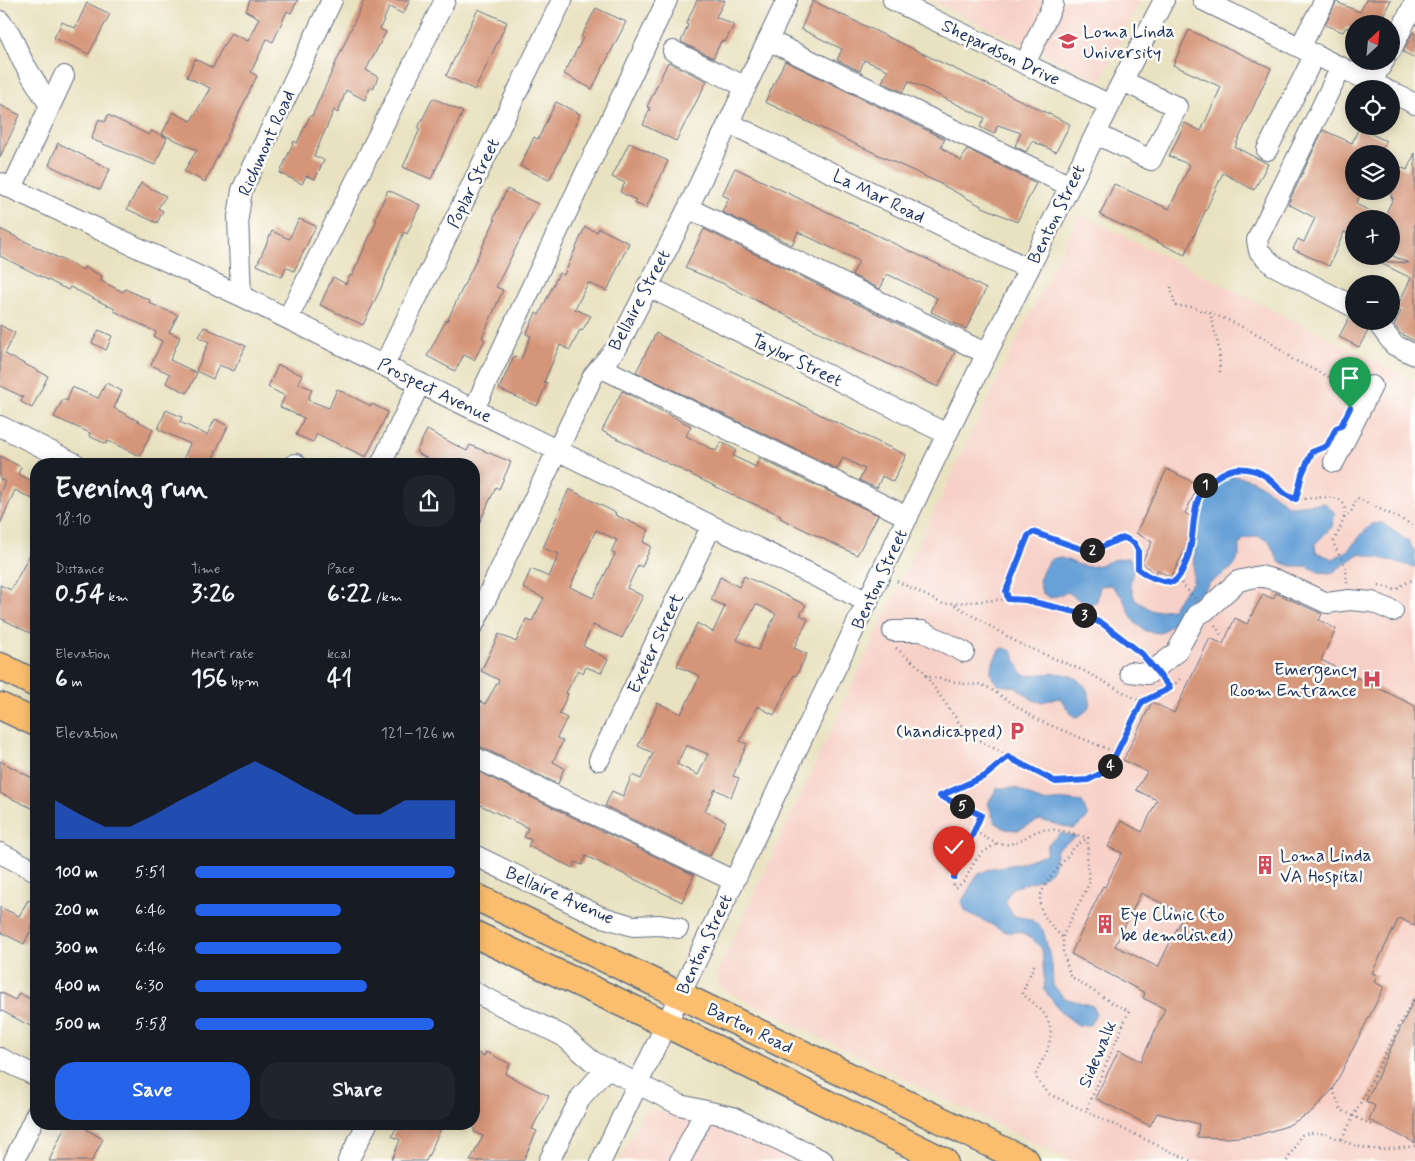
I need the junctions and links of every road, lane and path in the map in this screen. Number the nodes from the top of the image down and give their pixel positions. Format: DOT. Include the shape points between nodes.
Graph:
graph roads {
  1 [pos="332,0"];
  2 [pos="445,0"];
  3 [pos="562,0"];
  4 [pos="667,0"];
  5 [pos="787,0"];
  6 [pos="1164,0"];
  7 [pos="1203,0"];
  8 [pos="1325,0"];
  9 [pos="904,2"];
  10 [pos="1415,2"];
  11 [pos="1053,4"];
  12 [pos="0,21"];
  13 [pos="1400,32"];
  14 [pos="768,40"];
  15 [pos="673,51"];
  16 [pos="1307,51"];
  17 [pos="1025,64"];
  18 [pos="1341,67"];
  19 [pos="64,76"];
  20 [pos="1368,80"];
  21 [pos="1123,81"];
  22 [pos="746,87"];
  23 [pos="1110,105"];
  24 [pos="50,106"];
  25 [pos="729,123"];
  26 [pos="1096,134"];
  27 [pos="1267,150"];
  28 [pos="6,185"];
  29 [pos="1070,186"];
  30 [pos="688,208"];
  31 [pos="1030,268"];
  32 [pos="648,286"];
  33 [pos="1171,287"];
  34 [pos="241,296"];
  35 [pos="1345,301"];
  36 [pos="1210,312"];
  37 [pos="288,318"];
  38 [pos="1383,330"];
  39 [pos="987,354"];
  40 [pos="1415,355"];
  41 [pos="384,365"];
  42 [pos="600,367"];
  43 [pos="1220,375"];
  44 [pos="420,383"];
  45 [pos="1372,386"];
  46 [pos="1352,391"];
  47 [pos="474,409"];
  48 [pos="0,426"];
  49 [pos="947,434"];
  50 [pos="558,451"];
  51 [pos="1331,454"];
  52 [pos="64,458"];
  53 [pos="383,458"];
  54 [pos="1296,499"];
  55 [pos="908,517"];
  56 [pos="1344,518"];
  57 [pos="1415,526"];
  58 [pos="711,527"];
  59 [pos="1178,579"];
  60 [pos="1346,580"];
  61 [pos="897,581"];
  62 [pos="871,594"];
  63 [pos="1008,599"];
  64 [pos="1195,600"];
  65 [pos="954,605"];
  66 [pos="1393,611"];
  67 [pos="480,612"];
  68 [pos="894,639"];
  69 [pos="964,652"];
  70 [pos="0,666"];
  71 [pos="1154,670"];
  72 [pos="1130,672"];
  73 [pos="926,676"];
  74 [pos="1184,677"];
  75 [pos="30,681"];
  76 [pos="1170,688"];
  77 [pos="1142,702"];
  78 [pos="0,706"];
  79 [pos="30,720"];
  80 [pos="1117,753"];
  81 [pos="1008,757"];
  82 [pos="480,760"];
  83 [pos="599,760"];
  84 [pos="974,831"];
  85 [pos="1088,838"];
  86 [pos="996,844"];
  87 [pos="0,853"];
  88 [pos="480,858"];
  89 [pos="30,868"];
  90 [pos="734,881"];
  91 [pos="480,899"];
  92 [pos="678,928"];
  93 [pos="480,937"];
  94 [pos="1063,938"];
  95 [pos="1034,965"];
  96 [pos="480,995"];
  97 [pos="1413,999"];
  98 [pos="677,1005"];
  99 [pos="0,1058"];
  100 [pos="607,1068"];
  101 [pos="30,1073"];
  102 [pos="637,1084"];
  103 [pos="1334,1089"];
  104 [pos="705,1110"];
  105 [pos="1086,1112"];
  106 [pos="1354,1116"];
  107 [pos="1374,1126"];
  108 [pos="30,1127"];
  109 [pos="364,1130"];
  110 [pos="1342,1139"];
  111 [pos="1415,1146"];
  112 [pos="803,1156"];
  113 [pos="14,1161"];
  114 [pos="348,1161"];
  115 [pos="549,1161"];
  116 [pos="601,1161"];
  117 [pos="680,1161"];
  118 [pos="823,1161"];
  119 [pos="944,1161"];
  120 [pos="1026,1161"];
  121 [pos="1191,1161"];
  122 [pos="1287,1161"];
  1 -- 34 [label="street, Richmont Road" via="242,190 238,217"];
  2 -- 37 [label="street"];
  3 -- 41 [label="street, Poplar Street"];
  4 -- 47 [label="street"];
  5 -- 14 [label="street, Bellaire Street"];
  6 -- 21 [label="street, Benton Street"];
  7 -- 16 [label="street"];
  8 -- 16 [label="street"];
  9 -- 17 [label="street, Shepardson Drive"];
  10 -- 13 [label="street"];
  11 -- 17 [label="street"];
  12 -- 24 [label="street"];
  14 -- 22 [label="street, Bellaire Street"];
  14 -- 29 [label="street"];
  15 -- 22 [label="street"];
  16 -- 18 [label="street"];
  16 -- 27 [label="street"];
  17 -- 23 [label="street, Shepardson Drive"];
  18 -- 20 [label="street"];
  18 -- 35 [label="street" via="1257,240 1259,251 1273,265"];
  19 -- 24 [label="street"];
  21 -- 23 [label="street, Benton Street"];
  21 -- 26 [label="street" via="1177,107 1151,160"];
  22 -- 25 [label="street, Bellaire Street"];
  23 -- 26 [label="street, Benton Street"];
  24 -- 28 [label="street"];
  25 -- 30 [label="street, Bellaire Street"];
  25 -- 31 [label="street, La Mar Road"];
  26 -- 29 [label="street, Benton Street"];
  28 -- 34 [label="street, Prospect Avenue"];
  29 -- 31 [label="street, Benton Street"];
  30 -- 32 [label="street, Bellaire Street"];
  30 -- 39 [label="street"];
  31 -- 39 [label="street, Benton Street"];
  32 -- 42 [label="street, Bellaire Street" via="618,346"];
  32 -- 49 [label="street, Taylor Street"];
  33 -- 36 [label="path" via="1175,306"];
  34 -- 37 [label="street, Prospect Avenue"];
  36 -- 43 [label="path" via="1219,349"];
  36 -- 46 [label="path" via="1265,338 1292,359"];
  37 -- 41 [label="street, Prospect Avenue"];
  38 -- 40 [label="street" via="1394,345"];
  39 -- 49 [label="street, Benton Street"];
  41 -- 44 [label="street, Prospect Avenue"];
  42 -- 50 [label="street, Bellaire Street"];
  42 -- 55 [label="street"];
  44 -- 47 [label="street, Prospect Avenue"];
  44 -- 53 [label="street"];
  45 -- 51 [label="street"];
  47 -- 50 [label="street, Prospect Avenue"];
  48 -- 52 [label="street"];
  49 -- 55 [label="street, Benton Street"];
  50 -- 58 [label="street, Prospect Avenue"];
  50 -- 67 [label="street, Bellaire Street"];
  51 -- 54 [label="path" via="1312,452"];
  54 -- 56 [label="path" via="1341,500"];
  54 -- 59 [label="path" via="1278,489 1265,475 1246,469 1233,469 1218,475 1205,485 1201,493 1191,547"];
  55 -- 62 [label="street, Benton Street"];
  56 -- 57 [label="path" via="1351,512 1357,498"];
  56 -- 60 [label="path" via="1332,543 1346,568"];
  58 -- 62 [label="street, Prospect Avenue"];
  58 -- 83 [label="street, Exeter Street"];
  59 -- 63 [label="path" via="1160,581 1138,569 1138,550 1125,538 1095,550 1084,550 1033,532 1025,541 1006,591"];
  59 -- 64 [label="path"];
  61 -- 65 [label="path" via="943,604"];
  62 -- 90 [label="street, Benton Street"];
  62 -- 98 [label="street" via="875,609 870,628 698,983"];
  63 -- 65 [label="path"];
  63 -- 71 [label="path" via="1076,612 1103,624 1142,654"];
  65 -- 77 [label="path" via="1020,644 1084,671"];
  66 -- 71 [label="street" via="1372,602 1349,600 1328,604 1279,581 1260,576 1238,581 1197,615 1176,652"];
  68 -- 69 [label="street" via="922,631"];
  68 -- 73 [label="path"];
  70 -- 75 [label="main road"];
  71 -- 72 [label="street" via="1148,674"];
  71 -- 76 [label="path"];
  73 -- 80 [label="path" via="980,684 1038,720"];
  73 -- 81 [label="path" via="960,724 978,740"];
  74 -- 76 [label="path"];
  76 -- 77 [label="path"];
  77 -- 80 [label="path"];
  78 -- 79 [label="main road"];
  80 -- 81 [label="path" via="1108,770 1088,780 1056,782"];
  81 -- 84 [label="path" via="985,776 940,796 981,815"];
  82 -- 90 [label="street"];
  84 -- 86 [label="path"];
  84 -- 86 [label="path" via="954,877 954,888 964,884 977,859"];
  85 -- 86 [label="path" via="1049,830 1038,831 1014,844"];
  85 -- 94 [label="path" via="1090,882"];
  85 -- 94 [label="path" via="1078,842 1040,894 1039,903 1048,922"];
  87 -- 89 [label="street"];
  88 -- 92 [label="street, Bellaire Avenue" via="599,916 633,926"];
  90 -- 98 [label="street, Benton Street"];
  91 -- 98 [label="main road, Barton Road"];
  93 -- 98 [label="main road, Barton Road" via="508,950"];
  94 -- 105 [label="path, Sidewalk" via="1070,976 1129,1011"];
  95 -- 105 [label="path" via="1022,994 1039,1006 1050,1025 1051,1039 1036,1074 1038,1082 1049,1094"];
  96 -- 100 [label="street" via="563,1036 592,1061"];
  97 -- 106 [label="path"];
  98 -- 102 [label="street, Benton Street"];
  98 -- 119 [label="main road, Barton Road"];
  98 -- 120 [label="main road, Barton Road"];
  99 -- 101 [label="street"];
  100 -- 102 [label="street"];
  100 -- 115 [label="street" via="581,1097"];
  102 -- 104 [label="street" via="680,1105"];
  102 -- 116 [label="street, Benton Street"];
  103 -- 106 [label="path" via="1341,1110"];
  104 -- 112 [label="street" via="732,1117"];
  104 -- 117 [label="street"];
  105 -- 121 [label="path"];
  106 -- 107 [label="path"];
  106 -- 110 [label="path"];
  108 -- 113 [label="street"];
  109 -- 114 [label="street"];
  110 -- 111 [label="path" via="1368,1148 1392,1150"];
  110 -- 122 [label="path" via="1312,1132 1301,1135"];
  112 -- 118 [label="street"];
}
